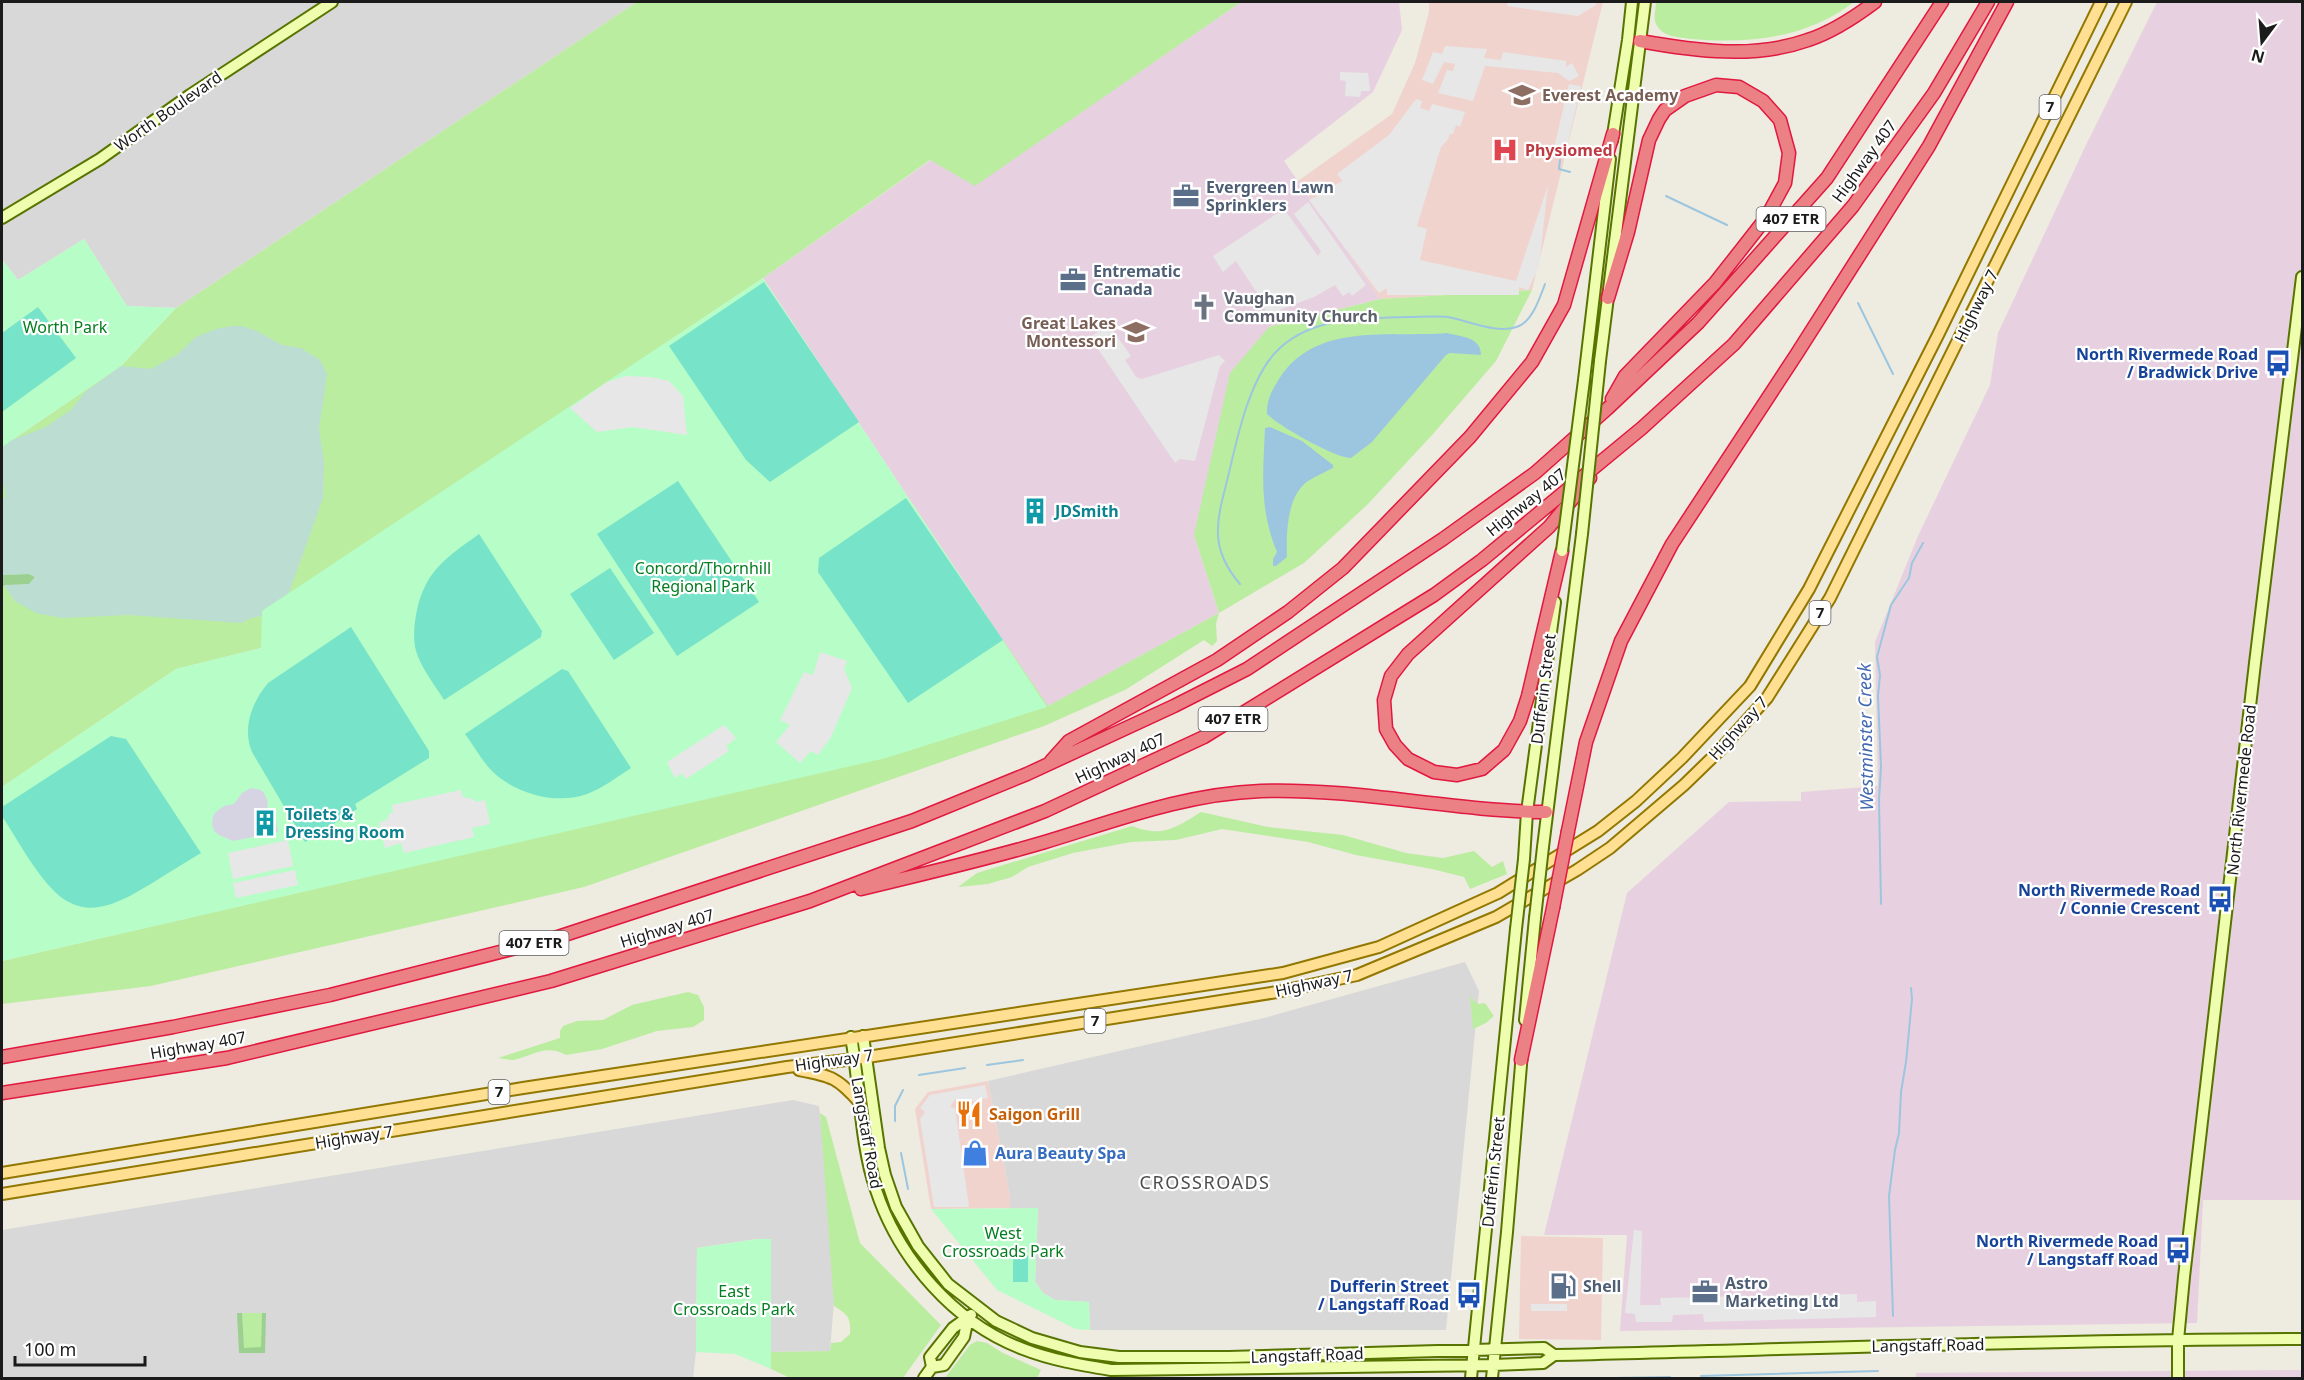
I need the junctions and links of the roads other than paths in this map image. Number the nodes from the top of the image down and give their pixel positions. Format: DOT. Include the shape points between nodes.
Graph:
graph roads {
  1 [pos="332,2"];
  2 [pos="1632,2"];
  3 [pos="1645,2"];
  4 [pos="1875,2"];
  5 [pos="1942,2"];
  6 [pos="1988,2"];
  7 [pos="2007,2"];
  8 [pos="2101,2"];
  9 [pos="2126,2"];
  10 [pos="1640,41"];
  11 [pos="1613,134"];
  12 [pos="2,218"];
  13 [pos="2302,277"];
  14 [pos="1608,298"];
  15 [pos="1607,409"];
  16 [pos="1610,455"];
  17 [pos="1562,551"];
  18 [pos="1047,765"];
  19 [pos="1527,812"];
  20 [pos="1546,812"];
  21 [pos="810,901"];
  22 [pos="863,1036"];
  23 [pos="851,1037"];
  24 [pos="2,1057"];
  25 [pos="867,1057"];
  26 [pos="855,1059"];
  27 [pos="1521,1060"];
  28 [pos="787,1067"];
  29 [pos="2,1093"];
  30 [pos="860,1103"];
  31 [pos="2,1173"];
  32 [pos="2,1194"];
  33 [pos="977,1308"];
  34 [pos="968,1318"];
  35 [pos="2302,1339"];
  36 [pos="2178,1340"];
  37 [pos="1495,1350"];
  38 [pos="1474,1351"];
  39 [pos="1554,1355"];
  40 [pos="1473,1364"];
  41 [pos="1493,1365"];
  42 [pos="924,1378"];
  43 [pos="1471,1378"];
  44 [pos="1492,1378"];
  45 [pos="2178,1378"];
  1 -- 12 [label="main road, Worth Boulevard" via="100,159"];
  2 -- 11 [label="main road, Dufferin Street"];
  3 -- 10 [label="main road, Dufferin Street"];
  4 -- 10 [label="highway" via="1850,21 1809,40 1776,48 1706,51"];
  5 -- 15 [label="highway, Highway 407 / 407 ETR" via="1827,178 1698,323"];
  6 -- 16 [label="highway, Highway 407 / 407 ETR" via="1934,93 1853,206 1734,344"];
  7 -- 27 [label="highway, bridge" via="1929,146 1672,544 1621,641 1586,742"];
  8 -- 22 [label="main road, Highway 7 / 7" via="1809,589 1750,686 1636,801 1598,831 1498,893 1379,947 1283,973"];
  9 -- 25 [label="main road, Highway 7 / 7" via="1830,598 1767,698 1668,799 1610,848 1496,917 1357,975 1277,992"];
  10 -- 14 [label="main road, Dufferin Street"];
  11 -- 17 [label="main road, Dufferin Street, bridge"];
  11 -- 18 [label="highway" via="1564,305 1532,362 1470,437 1343,568 1288,612 1218,660 1069,741"];
  13 -- 36 [label="main road, North Rivermede Road"];
  14 -- 15 [label="highway" via="1649,140 1665,110 1685,96 1716,85 1739,87 1763,101 1780,120 1789,153 1785,183 1766,218 1715,283 1625,376"];
  14 -- 20 [label="main road, Dufferin Street, bridge"];
  15 -- 18 [label="highway, Highway 407 / 407 ETR" via="1535,473 1452,533 1247,669"];
  16 -- 17 [label="highway" via="1549,527 1408,654 1391,676 1384,700 1386,729 1408,759 1434,772 1457,776 1482,769 1504,750 1515,734 1528,696"];
  16 -- 21 [label="highway, Highway 407 / 407 ETR" via="1434,595 1204,737 1045,811"];
  17 -- 19 [label="main road, Dufferin Street"];
  18 -- 24 [label="highway, Highway 407 / 407 ETR" via="912,821 555,938 330,995"];
  19 -- 20 [label="highway"];
  19 -- 21 [label="highway" via="1336,793 1260,791 1152,808 990,858"];
  19 -- 38 [label="main road, Dufferin Street, bridge"];
  20 -- 27 [label="main road, Dufferin Street, bridge"];
  21 -- 29 [label="highway, Highway 407 / 407 ETR" via="551,981 404,1016 227,1058"];
  22 -- 23 [label="main road, Highway 7 / 7"];
  22 -- 25 [label="main road, Langstaff Road"];
  23 -- 26 [label="main road, Langstaff Road"];
  23 -- 31 [label="main road, Highway 7 / 7"];
  25 -- 26 [label="main road, Highway 7 / 7"];
  25 -- 33 [label="main road, Langstaff Road" via="879,1148 896,1207 918,1246 948,1284"];
  26 -- 28 [label="main road, Highway 7 / 7"];
  26 -- 30 [label="main road, Langstaff Road"];
  27 -- 37 [label="main road, Dufferin Street"];
  28 -- 30 [label="main road" via="828,1075 844,1085"];
  28 -- 32 [label="main road, Highway 7 / 7"];
  30 -- 34 [label="main road, Langstaff Road" via="875,1189 903,1250 938,1293"];
  33 -- 34 [label="main road"];
  33 -- 38 [label="main road, Langstaff Road" via="1032,1338 1080,1352 1119,1357"];
  34 -- 40 [label="main road, Langstaff Road" via="1022,1349 1063,1362 1111,1370"];
  34 -- 42 [label="main road" via="964,1336 944,1365 932,1367"];
  35 -- 36 [label="main road, Langstaff Road"];
  36 -- 39 [label="main road, Langstaff Road"];
  36 -- 45 [label="main road, North Rivermede Road"];
  37 -- 38 [label="main road, Langstaff Road"];
  37 -- 39 [label="main road, Langstaff Road" via="1544,1348"];
  37 -- 41 [label="main road, Dufferin Street"];
  38 -- 40 [label="main road, Dufferin Street"];
  39 -- 41 [label="main road, Langstaff Road" via="1544,1363"];
  40 -- 41 [label="main road, Langstaff Road"];
  40 -- 43 [label="main road, Dufferin Street"];
  41 -- 44 [label="main road, Dufferin Street"];
}
